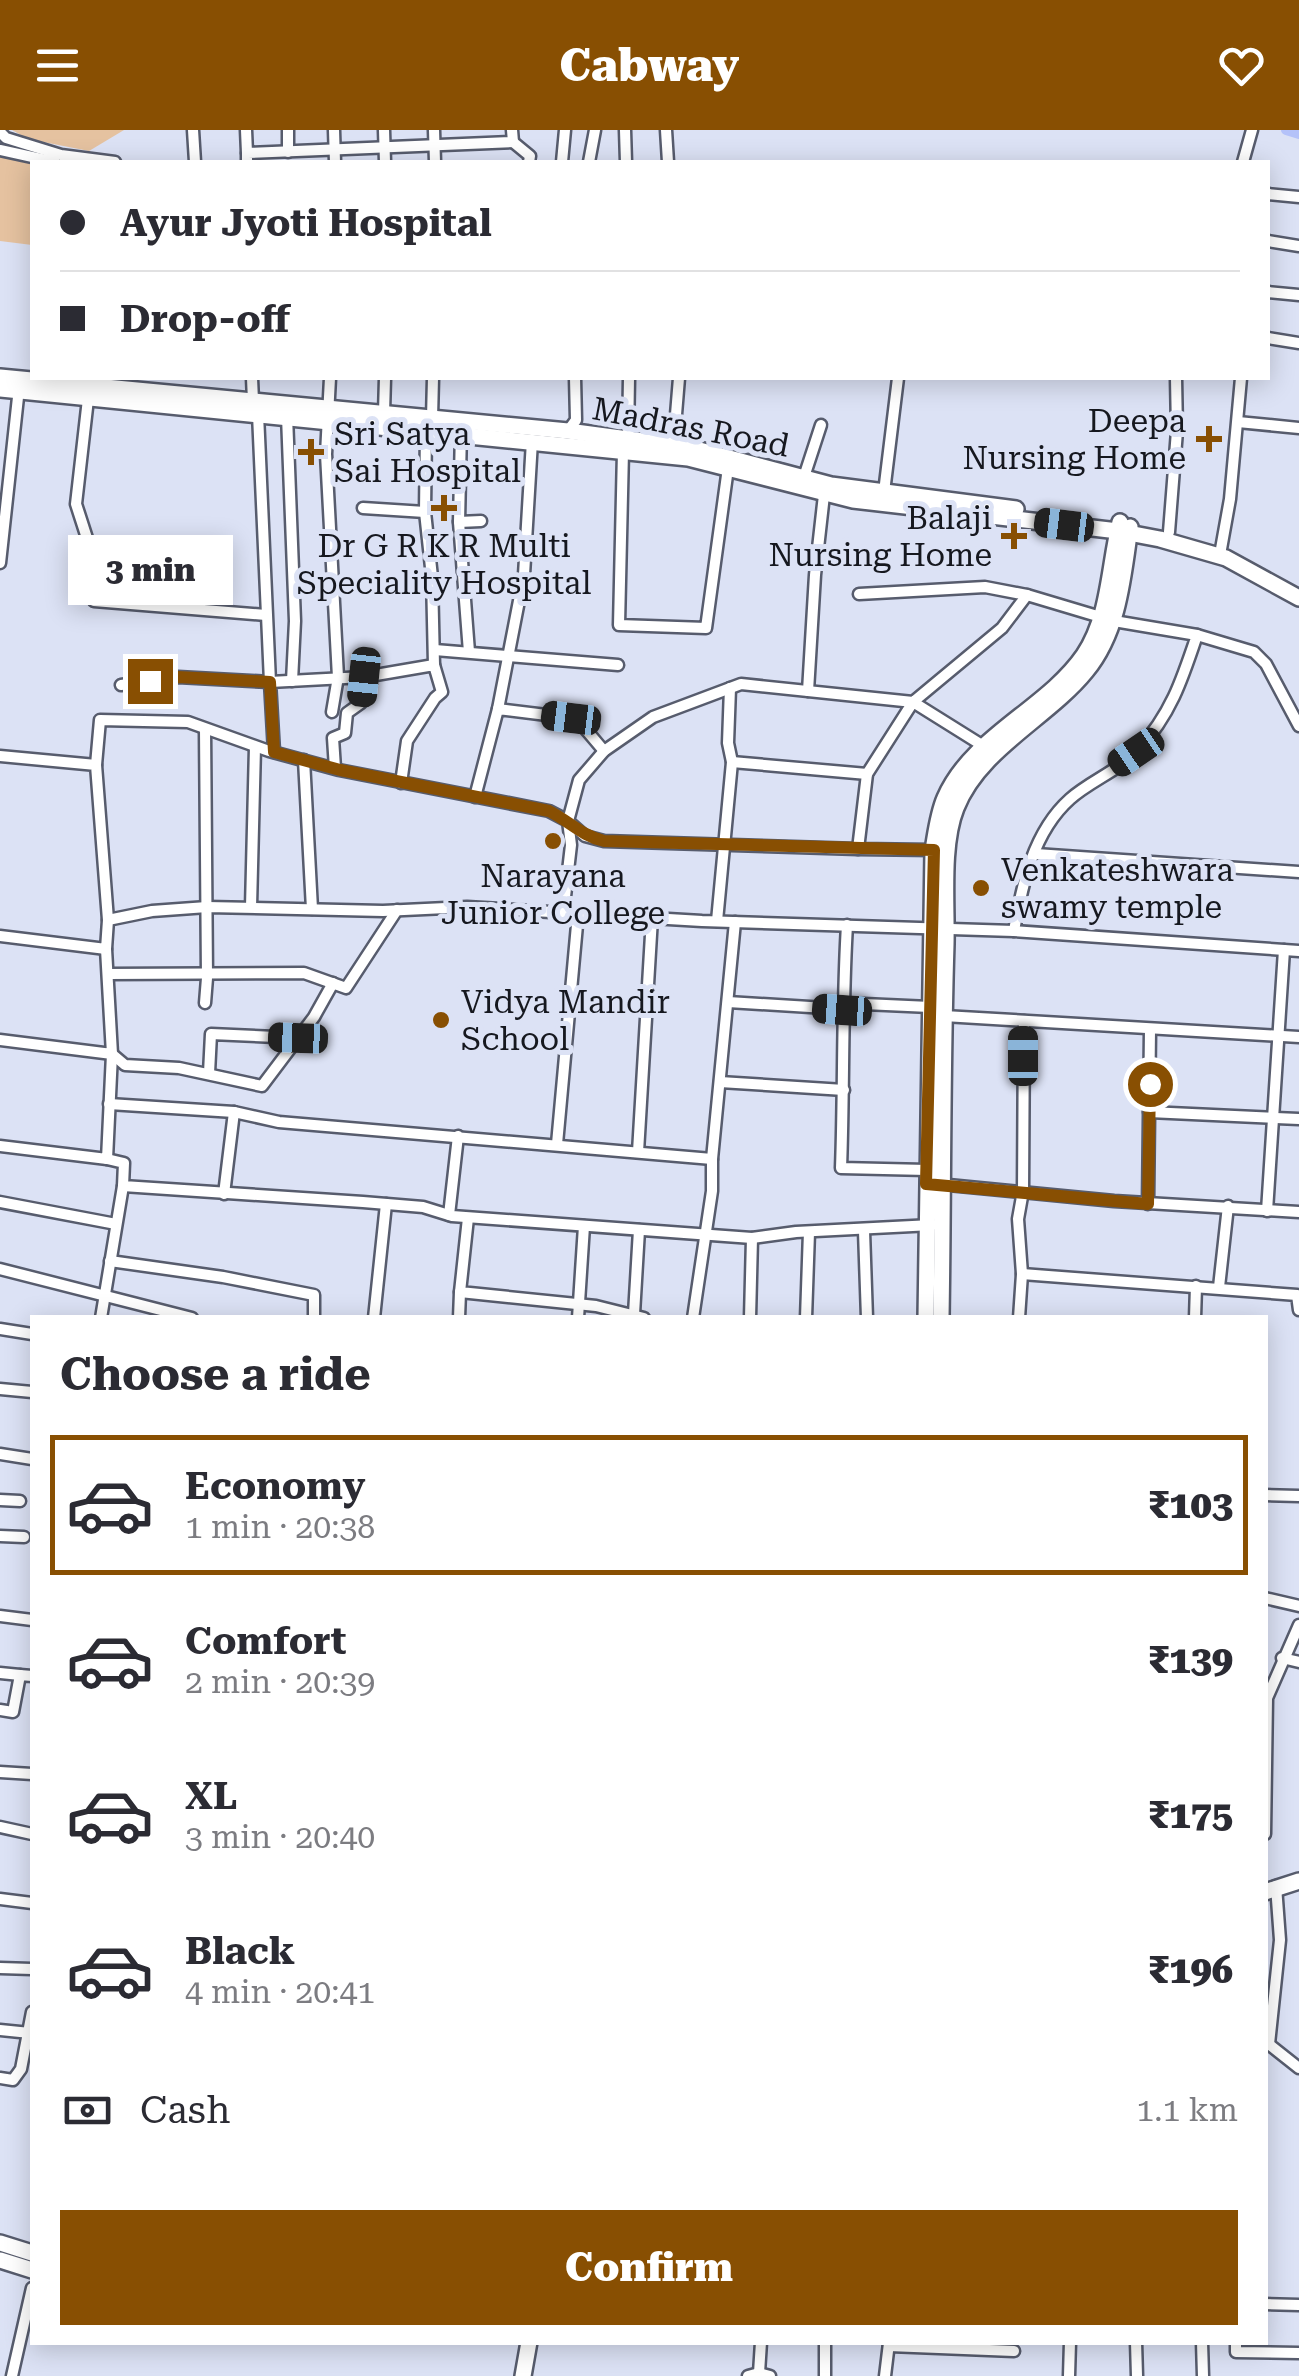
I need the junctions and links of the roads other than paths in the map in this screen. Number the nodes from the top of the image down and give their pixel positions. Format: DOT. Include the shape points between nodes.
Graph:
graph roads {
  1 [pos="194,130"];
  2 [pos="246,130"];
  3 [pos="288,130"];
  4 [pos="334,130"];
  5 [pos="384,130"];
  6 [pos="434,130"];
  7 [pos="565,130"];
  8 [pos="595,130"];
  9 [pos="624,130"];
  10 [pos="666,130"];
  11 [pos="1252,130"];
  12 [pos="0,132"];
  13 [pos="512,136"];
  14 [pos="435,146"];
  15 [pos="385,148"];
  16 [pos="0,150"];
  17 [pos="288,152"];
  18 [pos="335,157"];
  19 [pos="247,158"];
  20 [pos="46,160"];
  21 [pos="100,160"];
  22 [pos="194,160"];
  23 [pos="385,160"];
  24 [pos="435,160"];
  25 [pos="530,160"];
  26 [pos="562,160"];
  27 [pos="589,160"];
  28 [pos="626,160"];
  29 [pos="668,160"];
  30 [pos="1244,160"];
  31 [pos="1270,194"];
  32 [pos="1299,197"];
  33 [pos="1270,241"];
  34 [pos="1299,246"];
  35 [pos="1270,292"];
  36 [pos="1299,296"];
  37 [pos="1270,338"];
  38 [pos="1299,343"];
  39 [pos="0,377"];
  40 [pos="252,380"];
  41 [pos="330,380"];
  42 [pos="385,380"];
  43 [pos="433,380"];
  44 [pos="576,380"];
  45 [pos="629,380"];
  46 [pos="679,380"];
  47 [pos="898,380"];
  48 [pos="1176,380"];
  49 [pos="1240,380"];
  50 [pos="107,383"];
  51 [pos="20,387"];
  52 [pos="0,389"];
  53 [pos="88,399"];
  54 [pos="255,408"];
  55 [pos="384,413"];
  56 [pos="329,414"];
  57 [pos="288,416"];
  58 [pos="1238,422"];
  59 [pos="429,424"];
  60 [pos="820,425"];
  61 [pos="461,426"];
  62 [pos="1299,428"];
  63 [pos="568,431"];
  64 [pos="532,441"];
  65 [pos="626,445"];
  66 [pos="673,451"];
  67 [pos="728,468"];
  68 [pos="804,476"];
  69 [pos="884,492"];
  70 [pos="824,494"];
  71 [pos="362,508"];
  72 [pos="425,512"];
  73 [pos="481,521"];
  74 [pos="459,522"];
  75 [pos="1125,527"];
  76 [pos="1168,532"];
  77 [pos="1221,549"];
  78 [pos="0,563"];
  79 [pos="1299,586"];
  80 [pos="859,594"];
  81 [pos="1027,595"];
  82 [pos="1299,598"];
  83 [pos="266,615"];
  84 [pos="1108,619"];
  85 [pos="1197,635"];
  86 [pos="436,650"];
  87 [pos="470,652"];
  88 [pos="508,655"];
  89 [pos="618,664"];
  90 [pos="434,665"];
  91 [pos="338,677"];
  92 [pos="364,677"];
  93 [pos="292,680"];
  94 [pos="270,682"];
  95 [pos="121,684"];
  96 [pos="730,688"];
  97 [pos="808,691"];
  98 [pos="913,702"];
  99 [pos="498,709"];
  100 [pos="332,712"];
  101 [pos="1299,726"];
  102 [pos="204,729"];
  103 [pos="255,746"];
  104 [pos="985,746"];
  105 [pos="604,751"];
  106 [pos="274,752"];
  107 [pos="0,756"];
  108 [pos="304,760"];
  109 [pos="732,762"];
  110 [pos="96,765"];
  111 [pos="335,768"];
  112 [pos="867,774"];
  113 [pos="401,782"];
  114 [pos="475,797"];
  115 [pos="568,821"];
  116 [pos="725,844"];
  117 [pos="858,849"];
  118 [pos="934,850"];
  119 [pos="1036,854"];
  120 [pos="1299,872"];
  121 [pos="207,907"];
  122 [pos="251,907"];
  123 [pos="312,910"];
  124 [pos="397,910"];
  125 [pos="563,914"];
  126 [pos="578,914"];
  127 [pos="652,918"];
  128 [pos="108,920"];
  129 [pos="718,922"];
  130 [pos="735,922"];
  131 [pos="847,925"];
  132 [pos="939,927"];
  133 [pos="1014,930"];
  134 [pos="0,936"];
  135 [pos="106,948"];
  136 [pos="1284,950"];
  137 [pos="1299,951"];
  138 [pos="206,973"];
  139 [pos="108,974"];
  140 [pos="333,983"];
  141 [pos="728,1002"];
  142 [pos="205,1004"];
  143 [pos="842,1006"];
  144 [pos="937,1011"];
  145 [pos="1023,1022"];
  146 [pos="1150,1030"];
  147 [pos="1279,1036"];
  148 [pos="1299,1037"];
  149 [pos="298,1038"];
  150 [pos="0,1040"];
  151 [pos="112,1054"];
  152 [pos="209,1073"];
  153 [pos="720,1082"];
  154 [pos="844,1090"];
  155 [pos="110,1104"];
  156 [pos="234,1112"];
  157 [pos="1149,1112"];
  158 [pos="1273,1117"];
  159 [pos="1299,1119"];
  160 [pos="458,1136"];
  161 [pos="558,1144"];
  162 [pos="0,1146"];
  163 [pos="638,1152"];
  164 [pos="107,1159"];
  165 [pos="712,1159"];
  166 [pos="926,1177"];
  167 [pos="944,1184"];
  168 [pos="123,1186"];
  169 [pos="1023,1191"];
  170 [pos="224,1194"];
  171 [pos="0,1202"];
  172 [pos="386,1204"];
  173 [pos="1148,1204"];
  174 [pos="1228,1206"];
  175 [pos="1267,1211"];
  176 [pos="1299,1212"];
  177 [pos="449,1216"];
  178 [pos="468,1218"];
  179 [pos="116,1224"];
  180 [pos="926,1225"];
  181 [pos="584,1226"];
  182 [pos="944,1226"];
  183 [pos="639,1230"];
  184 [pos="864,1230"];
  185 [pos="809,1232"];
  186 [pos="706,1236"];
  187 [pos="752,1238"];
  188 [pos="110,1261"];
  189 [pos="0,1269"];
  190 [pos="1022,1274"];
  191 [pos="1196,1286"];
  192 [pos="1219,1288"];
  193 [pos="460,1292"];
  194 [pos="104,1296"];
  195 [pos="579,1304"];
  196 [pos="1299,1310"];
  197 [pos="101,1315"];
  198 [pos="180,1315"];
  199 [pos="314,1315"];
  200 [pos="374,1315"];
  201 [pos="459,1315"];
  202 [pos="578,1315"];
  203 [pos="634,1315"];
  204 [pos="639,1315"];
  205 [pos="694,1315"];
  206 [pos="750,1315"];
  207 [pos="806,1315"];
  208 [pos="867,1315"];
  209 [pos="926,1315"];
  210 [pos="941,1315"];
  211 [pos="1019,1315"];
  212 [pos="1195,1315"];
  213 [pos="0,1329"];
  214 [pos="30,1334"];
  215 [pos="0,1389"];
  216 [pos="30,1392"];
  217 [pos="0,1454"];
  218 [pos="30,1458"];
  219 [pos="1268,1495"];
  220 [pos="1299,1496"];
  221 [pos="0,1500"];
  222 [pos="20,1501"];
  223 [pos="0,1536"];
  224 [pos="24,1537"];
  225 [pos="1268,1599"];
  226 [pos="1299,1606"];
  227 [pos="0,1616"];
  228 [pos="30,1620"];
  229 [pos="1299,1626"];
  230 [pos="1282,1658"];
  231 [pos="1299,1662"];
  232 [pos="0,1673"];
  233 [pos="26,1676"];
  234 [pos="1268,1697"];
  235 [pos="0,1710"];
  236 [pos="0,1772"];
  237 [pos="30,1774"];
  238 [pos="0,1827"];
  239 [pos="30,1834"];
  240 [pos="1299,1881"];
  241 [pos="1270,1889"];
  242 [pos="0,1899"];
  243 [pos="30,1902"];
  244 [pos="0,1968"];
  245 [pos="30,1969"];
  246 [pos="0,2030"];
  247 [pos="30,2033"];
  248 [pos="1268,2035"];
  249 [pos="1268,2044"];
  250 [pos="1299,2068"];
  251 [pos="0,2078"];
  252 [pos="0,2243"];
  253 [pos="30,2251"];
  254 [pos="0,2260"];
  255 [pos="30,2269"];
  256 [pos="30,2297"];
  257 [pos="1268,2304"];
  258 [pos="1299,2305"];
  259 [pos="518,2345"];
  260 [pos="528,2345"];
  261 [pos="760,2345"];
  262 [pos="825,2345"];
  263 [pos="889,2345"];
  264 [pos="910,2345"];
  265 [pos="1070,2345"];
  266 [pos="1136,2345"];
  267 [pos="1202,2345"];
  268 [pos="1236,2345"];
  269 [pos="1014,2350"];
  270 [pos="1299,2352"];
  271 [pos="759,2375"];
  272 [pos="12,2376"];
  273 [pos="513,2376"];
  274 [pos="523,2376"];
  275 [pos="825,2376"];
  276 [pos="885,2376"];
  277 [pos="1069,2376"];
  278 [pos="1137,2376"];
  279 [pos="1203,2376"];
  1 -- 22 [label="street"];
  2 -- 19 [label="street"];
  3 -- 17 [label="street"];
  4 -- 18 [label="street"];
  5 -- 15 [label="street"];
  6 -- 14 [label="street"];
  7 -- 26 [label="street"];
  8 -- 27 [label="street"];
  9 -- 28 [label="street"];
  10 -- 29 [label="street"];
  11 -- 30 [label="street"];
  12 -- 21 [label="street" via="62,155"];
  13 -- 14 [label="street"];
  13 -- 25 [label="street"];
  14 -- 15 [label="street"];
  14 -- 24 [label="street"];
  15 -- 18 [label="street"];
  15 -- 23 [label="street"];
  16 -- 20 [label="street"];
  17 -- 18 [label="street"];
  17 -- 19 [label="street"];
  31 -- 32 [label="street"];
  33 -- 34 [label="street"];
  35 -- 36 [label="street"];
  37 -- 38 [label="street"];
  39 -- 51 [label="main road"];
  40 -- 54 [label="street"];
  41 -- 56 [label="street"];
  42 -- 55 [label="street"];
  43 -- 59 [label="street"];
  44 -- 63 [label="street" via="576,420"];
  45 -- 65 [label="street"];
  46 -- 66 [label="street"];
  47 -- 69 [label="street"];
  48 -- 76 [label="street"];
  49 -- 58 [label="street"];
  50 -- 51 [label="main road"];
  50 -- 54 [label="main road"];
  51 -- 52 [label="main road"];
  51 -- 53 [label="main road"];
  51 -- 78 [label="street"];
  53 -- 54 [label="main road"];
  53 -- 83 [label="street" via="76,504 96,566 94,601"];
  54 -- 56 [label="main road"];
  54 -- 57 [label="main road"];
  54 -- 83 [label="street"];
  55 -- 56 [label="main road"];
  55 -- 59 [label="main road"];
  56 -- 57 [label="main road"];
  56 -- 59 [label="main road"];
  56 -- 91 [label="street"];
  57 -- 93 [label="street"];
  58 -- 62 [label="street"];
  58 -- 77 [label="street"];
  59 -- 61 [label="main road"];
  59 -- 72 [label="street"];
  60 -- 68 [label="street"];
  61 -- 63 [label="main road, Madras Road"];
  61 -- 64 [label="main road"];
  61 -- 74 [label="street"];
  63 -- 65 [label="main road, Madras Road"];
  64 -- 65 [label="main road"];
  64 -- 88 [label="street" via="524,575"];
  65 -- 66 [label="main road"];
  65 -- 67 [label="street" via="619,625 706,628"];
  66 -- 67 [label="main road"];
  66 -- 68 [label="main road, Madras Road"];
  67 -- 70 [label="main road"];
  68 -- 69 [label="main road, Madras Road"];
  69 -- 75 [label="main road, Madras Road"];
  70 -- 75 [label="main road" via="912,509"];
  70 -- 97 [label="street"];
  71 -- 72 [label="street"];
  72 -- 86 [label="street"];
  73 -- 74 [label="street"];
  74 -- 87 [label="street"];
  75 -- 76 [label="main road, Madras Road"];
  75 -- 82 [label="main road" via="1226,558"];
  75 -- 84 [label="main road"];
  76 -- 77 [label="main road, Madras Road"];
  77 -- 79 [label="main road, Madras Road"];
  80 -- 81 [label="street" via="985,588"];
  81 -- 84 [label="street"];
  81 -- 98 [label="street" via="1002,628"];
  83 -- 94 [label="street"];
  84 -- 85 [label="street"];
  84 -- 104 [label="main road" via="1068,674"];
  84 -- 132 [label="main road" via="1086,671 965,788 949,835"];
  85 -- 101 [label="street" via="1254,652"];
  85 -- 119 [label="street" via="1177,696 1136,752 1068,800 1045,829"];
  86 -- 87 [label="street"];
  86 -- 90 [label="street"];
  87 -- 88 [label="street"];
  88 -- 89 [label="street"];
  88 -- 99 [label="street"];
  90 -- 92 [label="street"];
  90 -- 113 [label="street" via="442,692 407,742"];
  91 -- 92 [label="street"];
  91 -- 93 [label="street"];
  91 -- 100 [label="street"];
  92 -- 111 [label="street" via="361,702 347,714 345,734 333,738"];
  93 -- 94 [label="street"];
  94 -- 95 [label="street" via="178,677"];
  94 -- 106 [label="street"];
  96 -- 97 [label="street"];
  96 -- 105 [label="street" via="653,717"];
  96 -- 109 [label="street"];
  97 -- 98 [label="street"];
  98 -- 104 [label="street"];
  98 -- 112 [label="street"];
  99 -- 105 [label="street" via="571,718"];
  99 -- 114 [label="street"];
  102 -- 103 [label="street"];
  102 -- 110 [label="street" via="188,722 100,720"];
  102 -- 121 [label="street"];
  103 -- 106 [label="street"];
  103 -- 122 [label="street"];
  104 -- 118 [label="main road" via="946,796"];
  105 -- 115 [label="street" via="579,780"];
  106 -- 108 [label="street"];
  107 -- 110 [label="street"];
  108 -- 111 [label="street"];
  108 -- 123 [label="street"];
  109 -- 112 [label="street"];
  109 -- 116 [label="street"];
  110 -- 128 [label="street"];
  111 -- 113 [label="street"];
  112 -- 117 [label="street"];
  113 -- 114 [label="street"];
  114 -- 115 [label="street"];
  115 -- 116 [label="street" via="584,836 604,841"];
  115 -- 125 [label="street"];
  116 -- 117 [label="street"];
  116 -- 129 [label="street"];
  117 -- 118 [label="street"];
  118 -- 132 [label="main road"];
  119 -- 120 [label="street"];
  119 -- 133 [label="street" via="1023,879"];
  121 -- 122 [label="street"];
  121 -- 128 [label="street"];
  121 -- 138 [label="street"];
  122 -- 123 [label="street"];
  123 -- 124 [label="street"];
  124 -- 125 [label="street" via="467,906"];
  124 -- 140 [label="street" via="346,988"];
  125 -- 126 [label="street"];
  126 -- 127 [label="street"];
  126 -- 161 [label="street"];
  127 -- 129 [label="street"];
  127 -- 163 [label="street"];
  128 -- 135 [label="street"];
  129 -- 130 [label="street"];
  130 -- 131 [label="street"];
  130 -- 141 [label="street"];
  131 -- 132 [label="street"];
  131 -- 143 [label="street"];
  132 -- 133 [label="street"];
  132 -- 144 [label="main road"];
  133 -- 136 [label="street"];
  134 -- 135 [label="street"];
  135 -- 139 [label="street"];
  136 -- 137 [label="street"];
  136 -- 147 [label="street"];
  138 -- 139 [label="street"];
  138 -- 140 [label="street" via="304,972"];
  138 -- 142 [label="street"];
  139 -- 151 [label="street"];
  140 -- 149 [label="street"];
  141 -- 143 [label="street"];
  141 -- 153 [label="street"];
  143 -- 144 [label="street"];
  143 -- 154 [label="street"];
  144 -- 145 [label="street"];
  144 -- 166 [label="main road"];
  144 -- 167 [label="main road"];
  145 -- 146 [label="street"];
  145 -- 169 [label="street"];
  146 -- 147 [label="street"];
  146 -- 157 [label="street"];
  147 -- 148 [label="street"];
  147 -- 158 [label="street"];
  149 -- 152 [label="street" via="262,1086"];
  149 -- 152 [label="street" via="212,1034"];
  150 -- 151 [label="street"];
  151 -- 152 [label="street" via="124,1065"];
  151 -- 155 [label="street"];
  153 -- 154 [label="street"];
  153 -- 165 [label="street"];
  154 -- 166 [label="street" via="841,1168"];
  155 -- 156 [label="street"];
  155 -- 164 [label="street"];
  156 -- 160 [label="street" via="279,1122"];
  156 -- 170 [label="street"];
  157 -- 158 [label="street"];
  157 -- 173 [label="street"];
  158 -- 159 [label="street"];
  158 -- 175 [label="street"];
  160 -- 161 [label="street"];
  160 -- 177 [label="street"];
  161 -- 163 [label="street"];
  162 -- 164 [label="street"];
  163 -- 165 [label="street"];
  164 -- 168 [label="street" via="124,1163"];
  165 -- 186 [label="street"];
  166 -- 167 [label="street"];
  166 -- 180 [label="main road"];
  167 -- 169 [label="street"];
  167 -- 182 [label="main road"];
  168 -- 170 [label="street"];
  168 -- 179 [label="street"];
  169 -- 173 [label="street"];
  169 -- 190 [label="street"];
  170 -- 172 [label="street"];
  171 -- 179 [label="street"];
  172 -- 177 [label="street"];
  172 -- 200 [label="street"];
  173 -- 174 [label="street"];
  174 -- 175 [label="street"];
  174 -- 192 [label="street"];
  175 -- 176 [label="street"];
  177 -- 178 [label="street"];
  178 -- 181 [label="street"];
  178 -- 193 [label="street"];
  179 -- 188 [label="street"];
  180 -- 182 [label="street"];
  180 -- 184 [label="street"];
  180 -- 209 [label="main road"];
  181 -- 183 [label="street"];
  181 -- 195 [label="street"];
  182 -- 210 [label="main road"];
  183 -- 186 [label="street"];
  183 -- 204 [label="street"];
  184 -- 185 [label="street"];
  184 -- 208 [label="street"];
  185 -- 187 [label="street"];
  185 -- 207 [label="street"];
  186 -- 187 [label="street"];
  186 -- 205 [label="street"];
  187 -- 206 [label="street"];
  188 -- 194 [label="street"];
  188 -- 199 [label="street" via="314,1295"];
  189 -- 194 [label="street"];
  190 -- 191 [label="street"];
  190 -- 211 [label="street"];
  191 -- 192 [label="street"];
  191 -- 212 [label="street"];
  192 -- 196 [label="street" via="1297,1296"];
  193 -- 195 [label="street"];
  193 -- 201 [label="street"];
  194 -- 197 [label="street"];
  194 -- 198 [label="street"];
  195 -- 202 [label="street"];
  195 -- 203 [label="street"];
  213 -- 214 [label="street"];
  215 -- 216 [label="street"];
  217 -- 218 [label="street"];
  219 -- 220 [label="street"];
  221 -- 222 [label="street"];
  223 -- 224 [label="street"];
  225 -- 226 [label="street"];
  227 -- 228 [label="street"];
  229 -- 230 [label="street"];
  230 -- 231 [label="street"];
  230 -- 234 [label="street"];
  232 -- 233 [label="street"];
  233 -- 235 [label="street" via="13,1712"];
  236 -- 237 [label="street"];
  238 -- 239 [label="street"];
  240 -- 241 [label="main road"];
  241 -- 248 [label="street" via="1280,1940"];
  242 -- 243 [label="street"];
  244 -- 245 [label="street"];
  246 -- 247 [label="street"];
  247 -- 251 [label="street" via="22,2069 14,2080"];
  249 -- 250 [label="street"];
  252 -- 253 [label="main road"];
  254 -- 255 [label="main road"];
  256 -- 272 [label="street"];
  257 -- 258 [label="street"];
  259 -- 273 [label="main road"];
  260 -- 274 [label="main road"];
  261 -- 271 [label="street"];
  262 -- 275 [label="street"];
  263 -- 276 [label="street"];
  264 -- 269 [label="street"];
  265 -- 277 [label="street"];
  266 -- 278 [label="street"];
  267 -- 279 [label="street"];
  268 -- 270 [label="street" via="1236,2352"];
}
